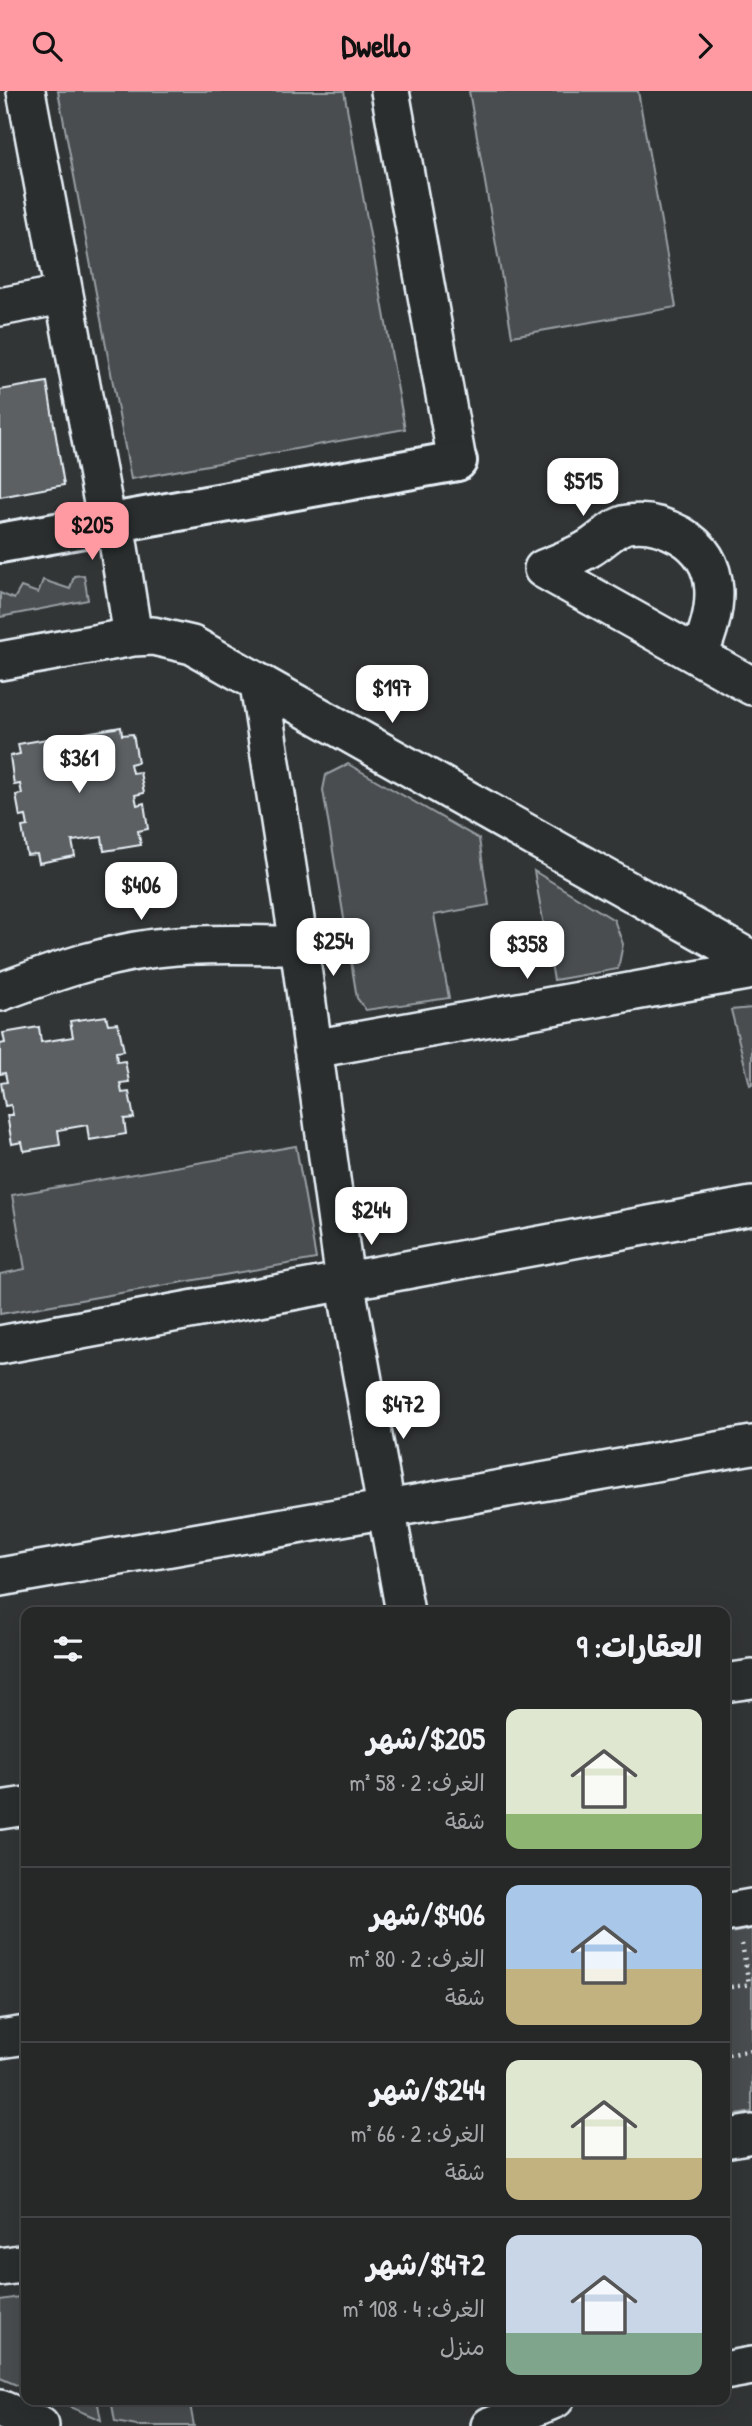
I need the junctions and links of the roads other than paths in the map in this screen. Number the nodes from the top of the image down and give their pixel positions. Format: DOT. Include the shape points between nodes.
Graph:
graph roads {
  1 [pos="26,91"];
  2 [pos="390,91"];
  3 [pos="62,295"];
  4 [pos="0,307"];
  5 [pos="457,461"];
  6 [pos="111,523"];
  7 [pos="0,543"];
  8 [pos="133,637"];
  9 [pos="699,654"];
  10 [pos="0,661"];
  11 [pos="258,684"];
  12 [pos="752,686"];
  13 [pos="299,945"];
  14 [pos="752,960"];
  15 [pos="752,970"];
  16 [pos="0,992"];
  17 [pos="313,1049"];
  18 [pos="752,1206"];
  19 [pos="345,1281"];
  20 [pos="0,1345"];
  21 [pos="752,1445"];
  22 [pos="386,1509"];
  23 [pos="0,1577"];
  24 [pos="404,1607"];
  25 [pos="752,1679"];
  26 [pos="730,1682"];
  27 [pos="21,1807"];
  28 [pos="0,1810"];
  29 [pos="21,2036"];
  30 [pos="0,2039"];
  31 [pos="752,2134"];
  32 [pos="730,2138"];
  33 [pos="21,2264"];
  34 [pos="0,2267"];
  35 [pos="752,2366"];
  36 [pos="730,2370"];
  37 [pos="539,2405"];
  38 [pos="0,2409"];
  39 [pos="40,2426"];
  40 [pos="490,2426"];
  1 -- 3 [label="street"];
  2 -- 5 [label="street"];
  3 -- 4 [label="street"];
  3 -- 6 [label="street"];
  5 -- 6 [label="street"];
  6 -- 7 [label="street"];
  6 -- 8 [label="street"];
  8 -- 10 [label="street"];
  8 -- 11 [label="street" via="153,636 192,645"];
  9 -- 9 [label="street" via="713,618 715,582 709,563 673,531 643,523 625,524 588,549 543,569"];
  9 -- 12 [label="street"];
  11 -- 13 [label="street"];
  11 -- 14 [label="street"];
  13 -- 16 [label="street" via="175,946 59,969"];
  13 -- 17 [label="street"];
  15 -- 17 [label="street"];
  17 -- 19 [label="street"];
  18 -- 19 [label="street"];
  19 -- 20 [label="street"];
  19 -- 22 [label="street"];
  21 -- 22 [label="street"];
  22 -- 23 [label="street"];
  22 -- 24 [label="street"];
  25 -- 26 [label="street"];
  27 -- 28 [label="street"];
  29 -- 30 [label="street"];
  31 -- 32 [label="street"];
  33 -- 34 [label="street"];
  35 -- 36 [label="street"];
  37 -- 40 [label="street"];
  38 -- 39 [label="street"];
}
